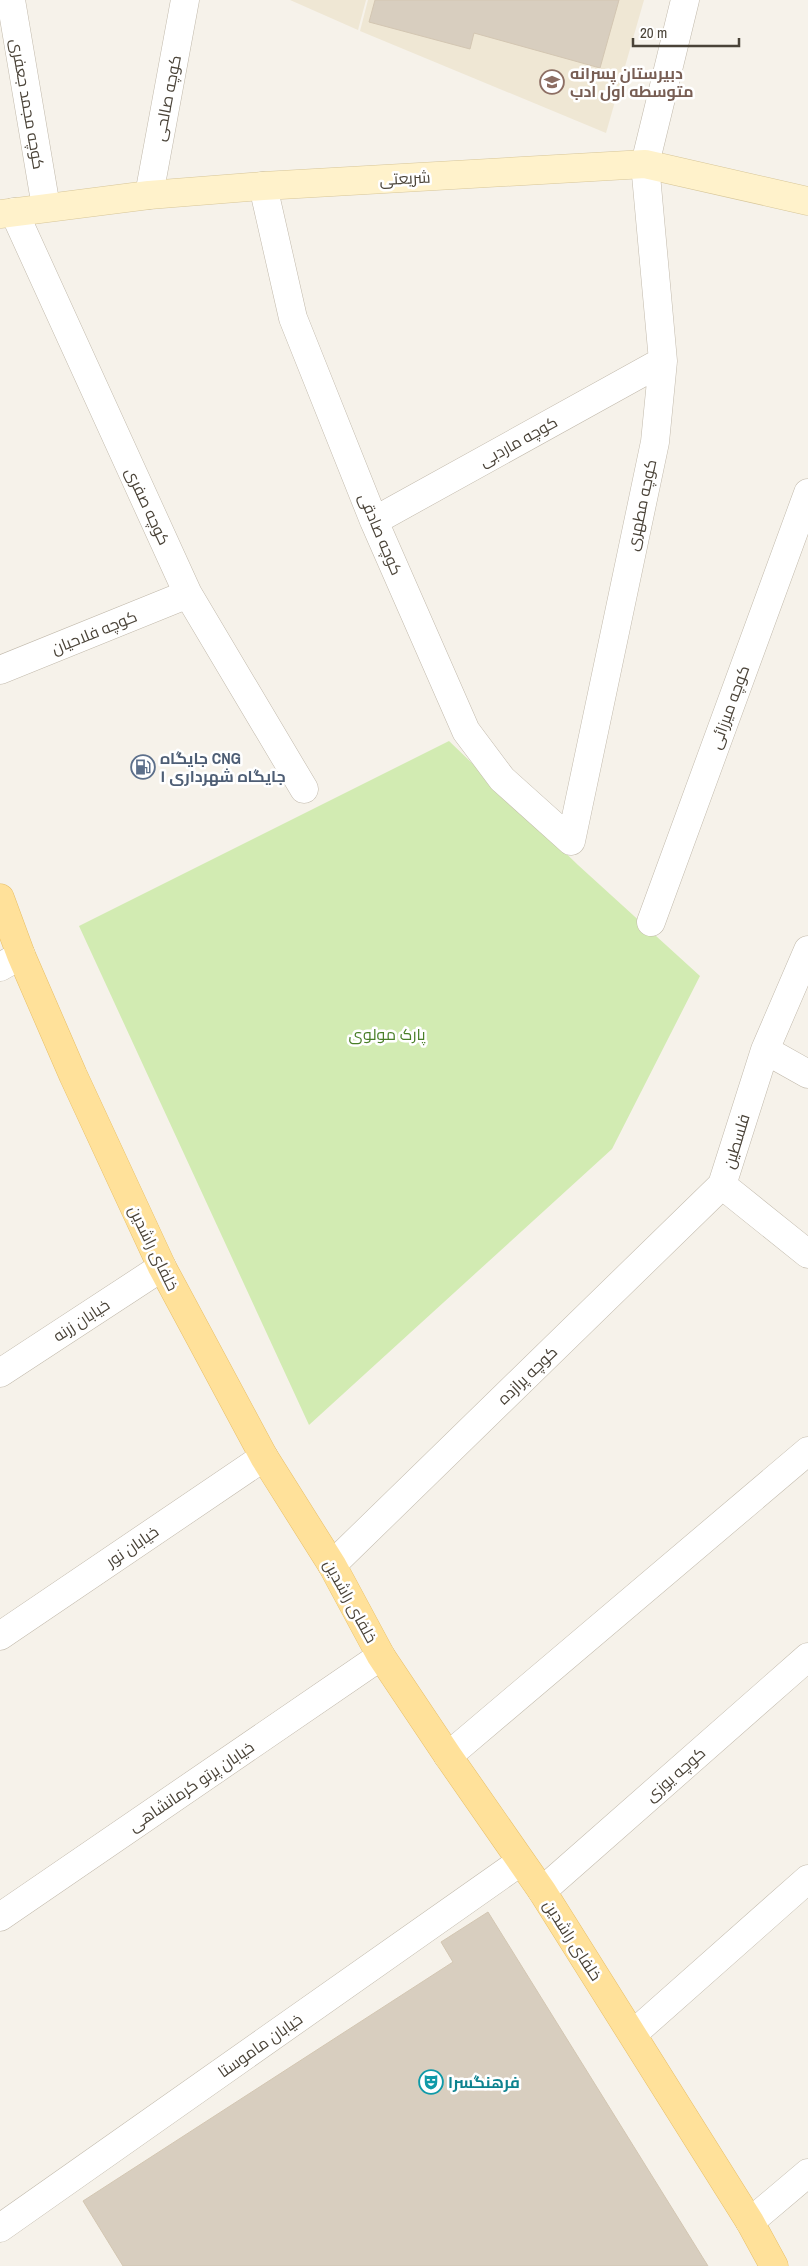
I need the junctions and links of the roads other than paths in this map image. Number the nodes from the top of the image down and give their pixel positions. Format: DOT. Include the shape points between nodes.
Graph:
graph roads {
  1 [pos="10,0"];
  2 [pos="185,0"];
  3 [pos="685,0"];
  4 [pos="645,164"];
  5 [pos="263,186"];
  6 [pos="149,195"];
  7 [pos="808,201"];
  8 [pos="46,207"];
  9 [pos="7,213"];
  10 [pos="663,361"];
  11 [pos="808,493"];
  12 [pos="374,521"];
  13 [pos="188,594"];
  14 [pos="0,670"];
  15 [pos="304,789"];
  16 [pos="572,841"];
  17 [pos="0,898"];
  18 [pos="651,922"];
  19 [pos="808,950"];
  20 [pos="10,961"];
  21 [pos="765,1050"];
  22 [pos="808,1074"];
  23 [pos="722,1185"];
  24 [pos="808,1254"];
  25 [pos="162,1267"];
  26 [pos="0,1373"];
  27 [pos="808,1451"];
  28 [pos="264,1457"];
  29 [pos="332,1565"];
  30 [pos="0,1636"];
  31 [pos="381,1656"];
  32 [pos="808,1657"];
  33 [pos="448,1756"];
  34 [pos="520,1862"];
  35 [pos="808,1879"];
  36 [pos="542,1891"];
  37 [pos="0,1917"];
  38 [pos="633,2034"];
  39 [pos="808,2173"];
  40 [pos="750,2222"];
  41 [pos="0,2228"];
  42 [pos="774,2266"];
  1 -- 8 [label="street, کوچه مجمد جعفری"];
  2 -- 6 [label="street, کوچه صالحی"];
  3 -- 4 [label="street, کوچه مطهری"];
  4 -- 5 [label="street, شریعتی"];
  4 -- 7 [label="street, شریعتی"];
  4 -- 10 [label="street, کوچه مطهری"];
  5 -- 6 [label="street, شریعتی"];
  5 -- 12 [label="street, کوچه صادقی" via="294,318"];
  6 -- 8 [label="street, شریعتی"];
  8 -- 9 [label="street, شریعتی"];
  9 -- 13 [label="street, کوچه صفری"];
  10 -- 12 [label="street, کوچه ماردبی"];
  10 -- 16 [label="street, کوچه مطهری" via="654,442"];
  11 -- 18 [label="street, کوچه میرزائی"];
  12 -- 16 [label="street, کوچه صادقی" via="466,731 502,779"];
  13 -- 14 [label="street, کوچه فلاحیان"];
  13 -- 15 [label="street, کوچه صفری"];
  17 -- 20 [label="main road, خلفای راشدین"];
  19 -- 21 [label="street, فلسطین"];
  20 -- 25 [label="main road, خلفای راشدین" via="73,1075"];
  21 -- 22 [label="street"];
  21 -- 23 [label="street, فلسطین"];
  23 -- 24 [label="street, فلسطین"];
  23 -- 29 [label="street, کوچه پرازده"];
  25 -- 26 [label="street, خیابان زرنه"];
  25 -- 28 [label="main road, خلفای راشدین"];
  27 -- 33 [label="street"];
  28 -- 29 [label="main road, خلفای راشدین"];
  28 -- 30 [label="street, خیابان نور"];
  29 -- 31 [label="main road, خلفای راشدین"];
  31 -- 33 [label="main road, خلفای راشدین"];
  31 -- 37 [label="street, خیابان پرتو کرمانشاهی"];
  32 -- 36 [label="street, کوچه یوزی"];
  33 -- 34 [label="main road, خلفای راشدین"];
  34 -- 36 [label="main road, خلفای راشدین"];
  34 -- 41 [label="street, خیابان ماموستا"];
  35 -- 38 [label="street"];
  36 -- 38 [label="main road, خلفای راشدین"];
  38 -- 40 [label="main road, خلفای راشدین"];
  39 -- 40 [label="street"];
  40 -- 42 [label="main road, خلفای راشدین"];
}
